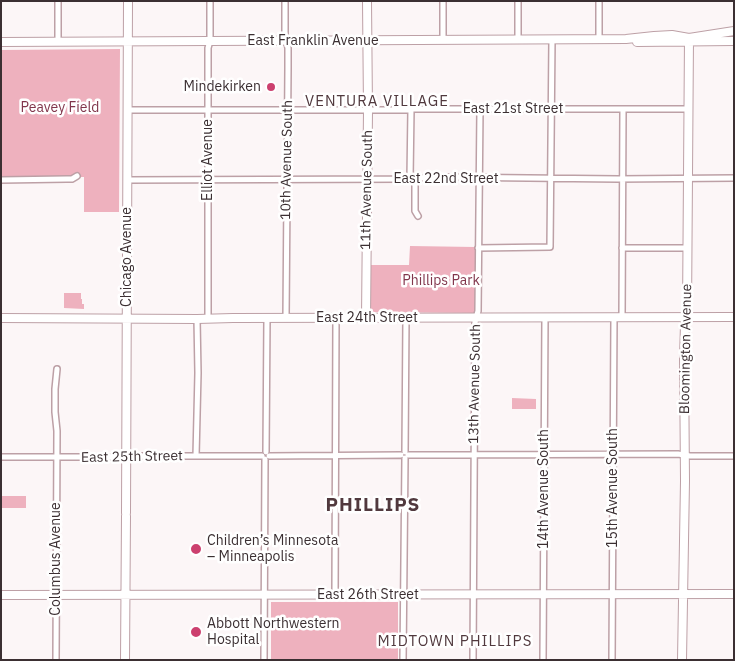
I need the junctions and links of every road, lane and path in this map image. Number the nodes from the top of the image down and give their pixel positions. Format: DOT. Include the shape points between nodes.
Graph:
graph roads {
  1 [pos="58,1"];
  2 [pos="128,1"];
  3 [pos="210,1"];
  4 [pos="285,1"];
  5 [pos="367,1"];
  6 [pos="443,1"];
  7 [pos="518,1"];
  8 [pos="599,1"];
  9 [pos="734,31"];
  10 [pos="518,39"];
  11 [pos="552,39"];
  12 [pos="599,39"];
  13 [pos="367,40"];
  14 [pos="443,40"];
  15 [pos="689,40"];
  16 [pos="210,41"];
  17 [pos="287,41"];
  18 [pos="1,42"];
  19 [pos="58,42"];
  20 [pos="128,42"];
  21 [pos="734,42"];
  22 [pos="411,109"];
  23 [pos="480,109"];
  24 [pos="551,109"];
  25 [pos="689,109"];
  26 [pos="128,110"];
  27 [pos="208,110"];
  28 [pos="288,110"];
  29 [pos="368,110"];
  30 [pos="623,110"];
  31 [pos="78,176"];
  32 [pos="413,178"];
  33 [pos="479,178"];
  34 [pos="551,178"];
  35 [pos="734,178"];
  36 [pos="366,179"];
  37 [pos="622,179"];
  38 [pos="688,179"];
  39 [pos="1,180"];
  40 [pos="128,180"];
  41 [pos="208,180"];
  42 [pos="287,180"];
  43 [pos="418,216"];
  44 [pos="478,248"];
  45 [pos="622,248"];
  46 [pos="687,248"];
  47 [pos="476,317"];
  48 [pos="545,317"];
  49 [pos="618,317"];
  50 [pos="686,317"];
  51 [pos="734,317"];
  52 [pos="1,318"];
  53 [pos="127,318"];
  54 [pos="267,318"];
  55 [pos="286,318"];
  56 [pos="336,318"];
  57 [pos="366,318"];
  58 [pos="406,318"];
  59 [pos="197,319"];
  60 [pos="208,319"];
  61 [pos="57,369"];
  62 [pos="405,455"];
  63 [pos="474,455"];
  64 [pos="544,455"];
  65 [pos="614,455"];
  66 [pos="684,455"];
  67 [pos="196,456"];
  68 [pos="265,456"];
  69 [pos="335,456"];
  70 [pos="734,456"];
  71 [pos="1,457"];
  72 [pos="127,457"];
  73 [pos="56,458"];
  74 [pos="404,594"];
  75 [pos="683,594"];
  76 [pos="734,594"];
  77 [pos="1,595"];
  78 [pos="56,595"];
  79 [pos="126,595"];
  80 [pos="265,595"];
  81 [pos="335,595"];
  82 [pos="474,595"];
  83 [pos="543,595"];
  84 [pos="612,595"];
  85 [pos="56,660"];
  86 [pos="125,660"];
  87 [pos="264,660"];
  88 [pos="403,660"];
  89 [pos="474,660"];
  90 [pos="543,660"];
  91 [pos="612,660"];
  92 [pos="682,660"];
  1 -- 19 [label="street"];
  2 -- 20 [label="street, Chicago Avenue"];
  3 -- 16 [label="street, Elliot Avenue"];
  4 -- 17 [label="street, 10th Avenue South"];
  5 -- 13 [label="street, 11th Avenue South"];
  6 -- 14 [label="street"];
  7 -- 10 [label="street"];
  8 -- 12 [label="street"];
  9 -- 15 [label="street, East Franklin Avenue"];
  10 -- 11 [label="street, East Franklin Avenue"];
  10 -- 14 [label="street, East Franklin Avenue"];
  11 -- 12 [label="street, East Franklin Avenue"];
  11 -- 24 [label="street"];
  12 -- 15 [label="street, East Franklin Avenue" via="640,42"];
  13 -- 14 [label="street, East Franklin Avenue"];
  13 -- 17 [label="street, East Franklin Avenue"];
  13 -- 29 [label="street, 11th Avenue South"];
  15 -- 21 [label="street, East Franklin Avenue"];
  15 -- 25 [label="street, Bloomington Avenue"];
  16 -- 17 [label="street, East Franklin Avenue"];
  16 -- 20 [label="street, East Franklin Avenue"];
  16 -- 27 [label="street, Elliot Avenue"];
  17 -- 28 [label="street, 10th Avenue South"];
  18 -- 19 [label="street, East Franklin Avenue"];
  19 -- 20 [label="street, East Franklin Avenue"];
  20 -- 26 [label="street, Chicago Avenue"];
  22 -- 23 [label="street, East 21st Street"];
  22 -- 29 [label="street, East 21st Street"];
  22 -- 32 [label="street"];
  23 -- 24 [label="street, East 21st Street"];
  23 -- 33 [label="street, 13th Avenue South"];
  24 -- 30 [label="street, East 21st Street"];
  24 -- 34 [label="street"];
  25 -- 30 [label="street, East 21st Street"];
  25 -- 38 [label="street, Bloomington Avenue"];
  26 -- 27 [label="street, East 21st Street"];
  26 -- 40 [label="street, Chicago Avenue"];
  27 -- 28 [label="street, East 21st Street"];
  27 -- 41 [label="street, Elliot Avenue"];
  28 -- 29 [label="street, East 21st Street"];
  28 -- 42 [label="street, 10th Avenue South"];
  29 -- 36 [label="street, 11th Avenue South"];
  30 -- 37 [label="street, 15th Avenue South"];
  31 -- 39 [label="street" via="72,179"];
  32 -- 33 [label="street, East 22nd Street"];
  32 -- 36 [label="street, East 22nd Street"];
  32 -- 43 [label="street"];
  33 -- 34 [label="street, East 22nd Street"];
  33 -- 44 [label="street, 13th Avenue South"];
  34 -- 37 [label="street, East 22nd Street"];
  34 -- 44 [label="street" via="550,248"];
  35 -- 38 [label="street, East 22nd Street"];
  36 -- 42 [label="street, East 22nd Street"];
  36 -- 57 [label="street, 11th Avenue South"];
  37 -- 38 [label="street, East 22nd Street"];
  37 -- 45 [label="street, 15th Avenue South"];
  38 -- 46 [label="street, Bloomington Avenue"];
  40 -- 41 [label="street, East 22nd Street"];
  40 -- 53 [label="street, Chicago Avenue"];
  41 -- 42 [label="street, East 22nd Street"];
  41 -- 60 [label="street, Elliot Avenue"];
  42 -- 55 [label="street, 10th Avenue South"];
  44 -- 47 [label="street, 13th Avenue South"];
  45 -- 46 [label="street"];
  45 -- 49 [label="street, 15th Avenue South"];
  46 -- 50 [label="street, Bloomington Avenue"];
  47 -- 48 [label="street, East 24th Street"];
  47 -- 58 [label="street, East 24th Street"];
  47 -- 63 [label="street, 13th Avenue South"];
  48 -- 49 [label="street, East 24th Street"];
  48 -- 64 [label="street, 14th Avenue South"];
  49 -- 50 [label="street, East 24th Street"];
  49 -- 65 [label="street, 15th Avenue South"];
  50 -- 51 [label="street, East 24th Street"];
  50 -- 66 [label="street, Bloomington Avenue"];
  52 -- 53 [label="street, East 24th Street"];
  53 -- 59 [label="street, East 24th Street"];
  53 -- 72 [label="street, Chicago Avenue"];
  54 -- 55 [label="street, East 24th Street"];
  54 -- 60 [label="street, East 24th Street"];
  54 -- 68 [label="street"];
  55 -- 56 [label="street, East 24th Street"];
  56 -- 57 [label="street, East 24th Street"];
  56 -- 69 [label="street"];
  57 -- 58 [label="street, East 24th Street"];
  58 -- 62 [label="street"];
  59 -- 60 [label="street, East 24th Street"];
  59 -- 67 [label="street"];
  61 -- 73 [label="street, Columbus Avenue"];
  62 -- 63 [label="street, East 25th Street"];
  62 -- 69 [label="street, East 25th Street"];
  62 -- 74 [label="street"];
  63 -- 64 [label="street, East 25th Street"];
  63 -- 82 [label="street, 13th Avenue South"];
  64 -- 65 [label="street, East 25th Street"];
  64 -- 83 [label="street, 14th Avenue South"];
  65 -- 66 [label="street, East 25th Street"];
  65 -- 84 [label="street, 15th Avenue South"];
  66 -- 70 [label="street, East 25th Street"];
  66 -- 75 [label="street, Bloomington Avenue"];
  67 -- 68 [label="street, East 25th Street"];
  67 -- 72 [label="street, East 25th Street"];
  68 -- 69 [label="street, East 25th Street"];
  68 -- 80 [label="street"];
  69 -- 81 [label="street"];
  71 -- 73 [label="street, East 25th Street"];
  72 -- 73 [label="street, East 25th Street"];
  72 -- 79 [label="street, Chicago Avenue"];
  73 -- 78 [label="street, Columbus Avenue"];
  74 -- 81 [label="street, East 26th Street"];
  74 -- 82 [label="street, East 26th Street"];
  74 -- 88 [label="street"];
  75 -- 76 [label="street, East 26th Street"];
  75 -- 84 [label="street, East 26th Street"];
  75 -- 92 [label="street, Bloomington Avenue"];
  77 -- 78 [label="street, East 26th Street"];
  78 -- 79 [label="street, East 26th Street"];
  78 -- 85 [label="street, Columbus Avenue"];
  79 -- 80 [label="street, East 26th Street"];
  79 -- 86 [label="street, Chicago Avenue"];
  80 -- 81 [label="street, East 26th Street"];
  80 -- 87 [label="street"];
  82 -- 83 [label="street, East 26th Street"];
  82 -- 89 [label="street, 13th Avenue South"];
  83 -- 84 [label="street, East 26th Street"];
  83 -- 90 [label="street, 14th Avenue South"];
  84 -- 91 [label="street, 15th Avenue South"];
}
